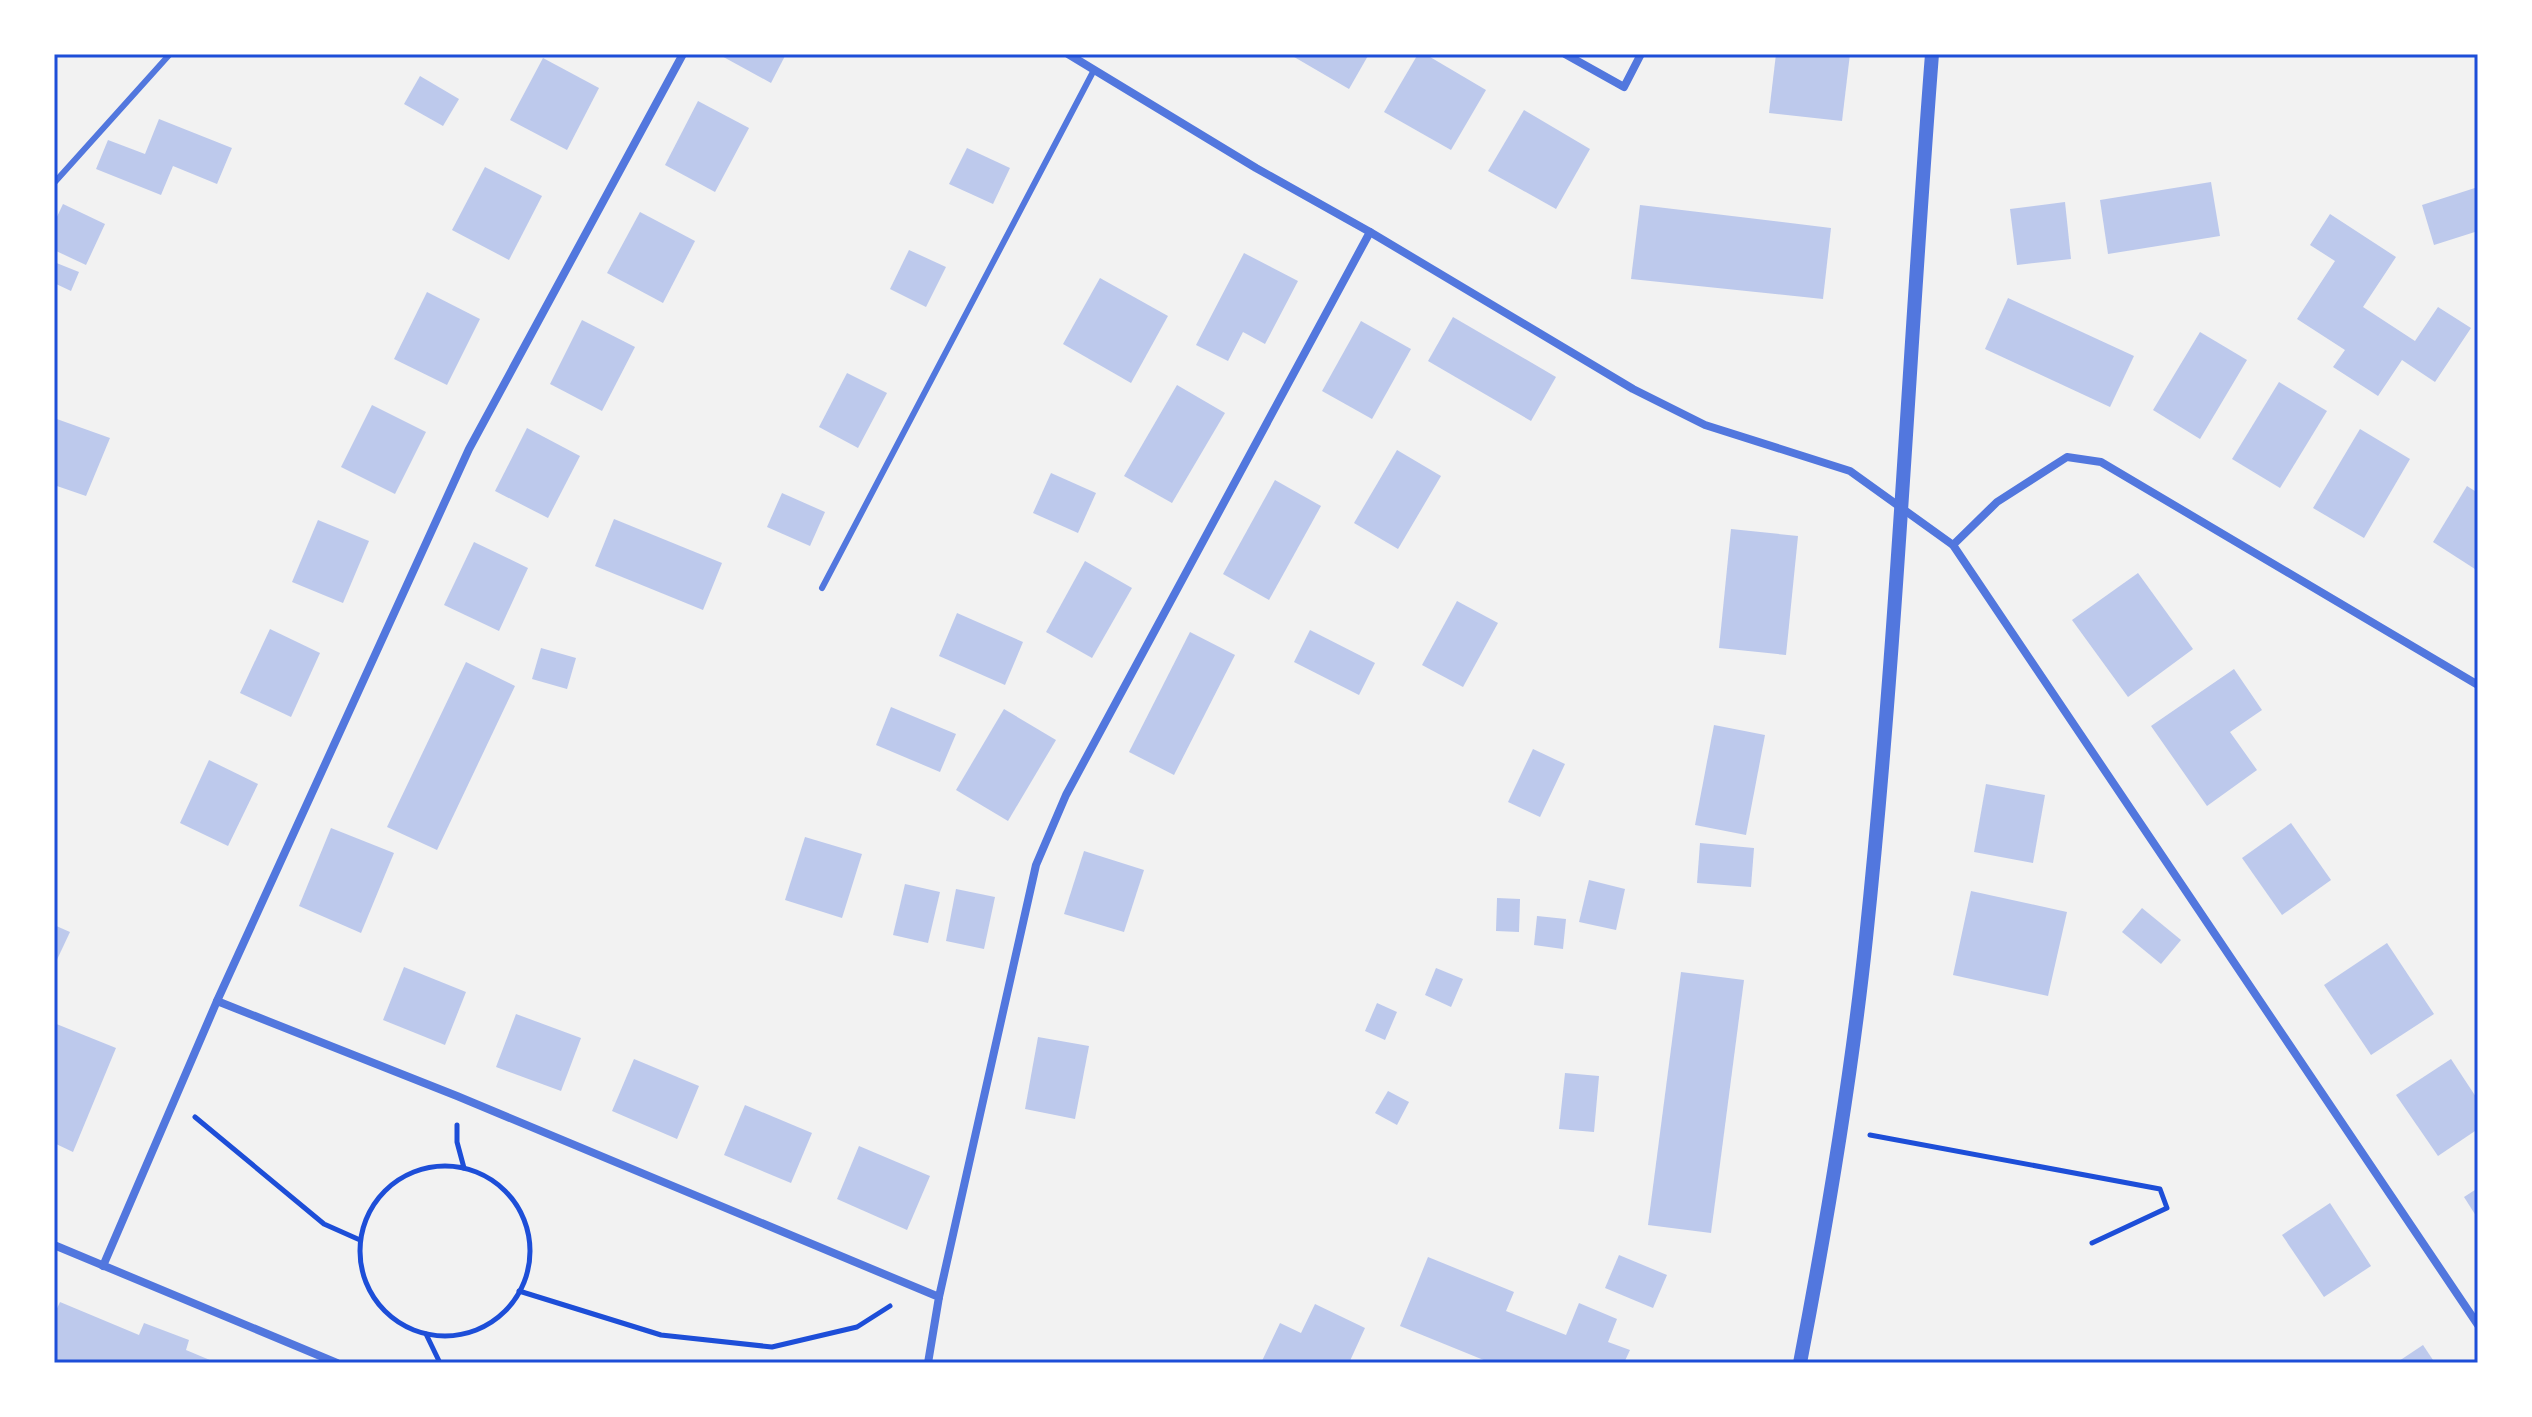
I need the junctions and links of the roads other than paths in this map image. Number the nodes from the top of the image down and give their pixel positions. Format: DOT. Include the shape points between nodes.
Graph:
graph roads {
  1 [pos="170,54"];
  2 [pos="683,54"];
  3 [pos="1068,54"];
  4 [pos="1565,54"];
  5 [pos="1641,54"];
  6 [pos="1932,54"];
  7 [pos="1094,70"];
  8 [pos="54,183"];
  9 [pos="1370,232"];
  10 [pos="1900,507"];
  11 [pos="1953,545"];
  12 [pos="822,588"];
  13 [pos="2478,685"];
  14 [pos="217,1001"];
  15 [pos="54,1245"];
  16 [pos="103,1266"];
  17 [pos="939,1297"];
  18 [pos="2478,1325"];
  19 [pos="337,1363"];
  20 [pos="928,1363"];
  21 [pos="1800,1363"];
  1 -- 8 [label="lane"];
  2 -- 14 [label="street" via="469,449"];
  3 -- 7 [label="street"];
  4 -- 5 [label="street" via="1624,87"];
  6 -- 10 [label="street"];
  7 -- 9 [label="street"];
  7 -- 12 [label="lane"];
  9 -- 10 [label="street" via="1633,389 1705,425 1850,471"];
  9 -- 17 [label="street" via="1066,795 1036,865"];
  10 -- 11 [label="street"];
  10 -- 21 [label="street" via="1866,939 1841,1130"];
  11 -- 13 [label="street" via="1997,502 2067,457 2101,462"];
  11 -- 18 [label="street"];
  14 -- 16 [label="street"];
  14 -- 17 [label="street"];
  15 -- 16 [label="street"];
  16 -- 19 [label="street"];
  17 -- 20 [label="street"];
}
